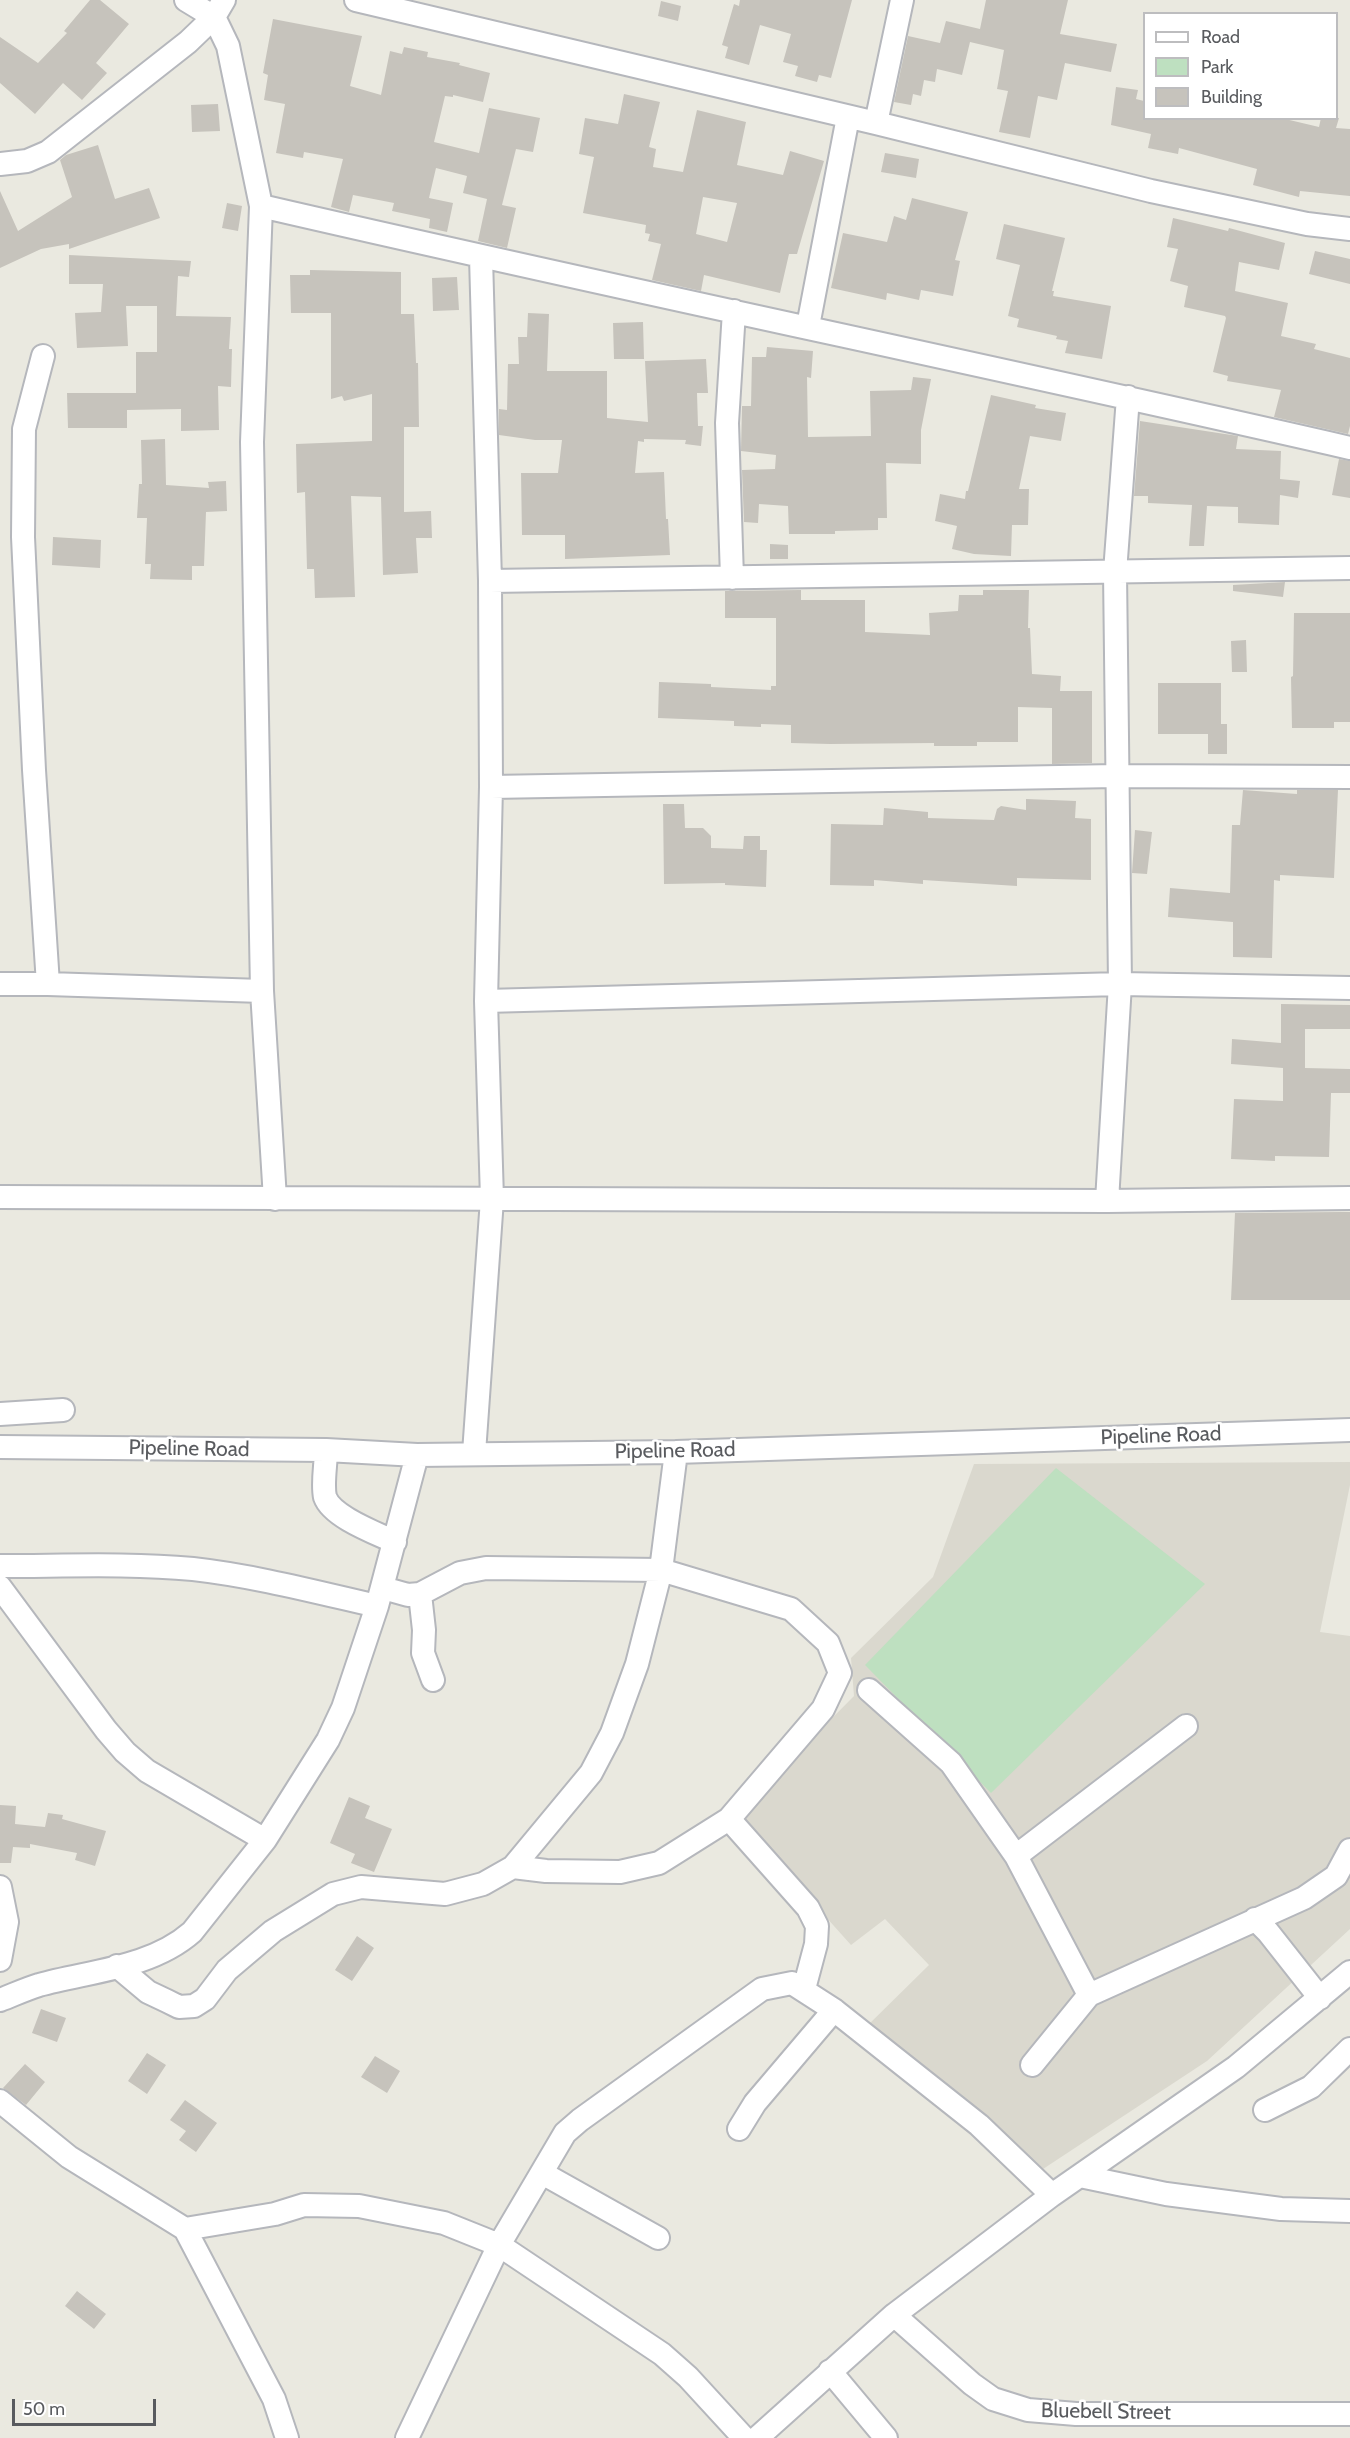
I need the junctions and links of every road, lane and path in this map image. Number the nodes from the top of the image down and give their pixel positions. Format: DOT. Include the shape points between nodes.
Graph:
graph roads {
  1 [pos="186,0"];
  2 [pos="356,0"];
  3 [pos="902,0"];
  4 [pos="219,8"];
  5 [pos="848,117"];
  6 [pos="876,123"];
  7 [pos="0,164"];
  8 [pos="261,206"];
  9 [pos="1350,229"];
  10 [pos="481,257"];
  11 [pos="734,311"];
  12 [pos="808,326"];
  13 [pos="43,356"];
  14 [pos="1128,397"];
  15 [pos="1350,448"];
  16 [pos="1350,568"];
  17 [pos="1115,572"];
  18 [pos="732,578"];
  19 [pos="490,581"];
  20 [pos="1116,776"];
  21 [pos="1350,777"];
  22 [pos="492,787"];
  23 [pos="0,984"];
  24 [pos="48,984"];
  25 [pos="1120,984"];
  26 [pos="1350,988"];
  27 [pos="262,991"];
  28 [pos="486,1001"];
  29 [pos="0,1197"];
  30 [pos="1350,1198"];
  31 [pos="275,1199"];
  32 [pos="492,1199"];
  33 [pos="1107,1201"];
  34 [pos="63,1410"];
  35 [pos="0,1414"];
  36 [pos="1350,1430"];
  37 [pos="0,1447"];
  38 [pos="326,1450"];
  39 [pos="676,1452"];
  40 [pos="474,1453"];
  41 [pos="417,1455"];
  42 [pos="395,1542"];
  43 [pos="0,1566"];
  44 [pos="661,1570"];
  45 [pos="0,1587"];
  46 [pos="420,1594"];
  47 [pos="380,1597"];
  48 [pos="434,1680"];
  49 [pos="869,1690"];
  50 [pos="1186,1726"];
  51 [pos="729,1819"];
  52 [pos="266,1840"];
  53 [pos="1350,1850"];
  54 [pos="1016,1856"];
  55 [pos="513,1867"];
  56 [pos="0,1887"];
  57 [pos="1255,1919"];
  58 [pos="0,1960"];
  59 [pos="117,1966"];
  60 [pos="1349,1974"];
  61 [pos="804,1989"];
  62 [pos="1089,1995"];
  63 [pos="1320,1998"];
  64 [pos="0,2000"];
  65 [pos="834,2010"];
  66 [pos="1350,2049"];
  67 [pos="1032,2065"];
  68 [pos="0,2101"];
  69 [pos="1264,2110"];
  70 [pos="739,2129"];
  71 [pos="542,2173"];
  72 [pos="1080,2176"];
  73 [pos="1052,2195"];
  74 [pos="1350,2211"];
  75 [pos="184,2229"];
  76 [pos="658,2238"];
  77 [pos="499,2245"];
  78 [pos="894,2315"];
  79 [pos="830,2371"];
  80 [pos="1350,2414"];
  81 [pos="287,2438"];
  82 [pos="407,2438"];
  83 [pos="744,2438"];
  84 [pos="757,2438"];
  85 [pos="886,2438"];
  1 -- 4 [label="street"];
  2 -- 5 [label="street"];
  3 -- 6 [label="street"];
  4 -- 7 [label="street" via="188,42 48,152 27,161"];
  4 -- 8 [label="street"];
  5 -- 6 [label="street"];
  5 -- 12 [label="street"];
  6 -- 9 [label="street" via="1151,191 1307,224"];
  8 -- 10 [label="street"];
  8 -- 27 [label="street" via="252,442"];
  10 -- 11 [label="street"];
  10 -- 19 [label="street"];
  11 -- 12 [label="street"];
  11 -- 18 [label="street" via="727,423"];
  12 -- 14 [label="street"];
  13 -- 24 [label="street" via="24,429 23,537"];
  14 -- 15 [label="street"];
  14 -- 17 [label="street"];
  16 -- 17 [label="street"];
  17 -- 18 [label="street"];
  17 -- 20 [label="street"];
  18 -- 19 [label="street"];
  19 -- 22 [label="street"];
  20 -- 21 [label="street"];
  20 -- 22 [label="street"];
  20 -- 25 [label="street"];
  22 -- 28 [label="street"];
  23 -- 24 [label="street"];
  24 -- 27 [label="street"];
  25 -- 26 [label="street"];
  25 -- 28 [label="street"];
  25 -- 33 [label="street"];
  27 -- 31 [label="street"];
  28 -- 32 [label="street"];
  29 -- 31 [label="street"];
  30 -- 33 [label="street"];
  31 -- 32 [label="street"];
  32 -- 33 [label="street"];
  32 -- 40 [label="street"];
  34 -- 35 [label="street"];
  36 -- 39 [label="street, Pipeline Road"];
  37 -- 38 [label="street, Pipeline Road"];
  38 -- 41 [label="street, Pipeline Road"];
  38 -- 42 [label="street" via="325,1496 331,1508"];
  39 -- 40 [label="street, Pipeline Road"];
  39 -- 44 [label="street"];
  40 -- 41 [label="street, Pipeline Road"];
  41 -- 42 [label="street"];
  42 -- 47 [label="street"];
  43 -- 47 [label="street" via="152,1566"];
  44 -- 46 [label="street" via="486,1568 460,1573"];
  44 -- 51 [label="street" via="791,1609 828,1643 840,1673 823,1708"];
  44 -- 55 [label="street" via="636,1664 612,1733 591,1773"];
  45 -- 52 [label="street" via="125,1752 155,1776"];
  46 -- 47 [label="street"];
  46 -- 48 [label="street" via="423,1653"];
  47 -- 52 [label="street" via="343,1708 328,1740"];
  49 -- 54 [label="street" via="951,1762"];
  50 -- 54 [label="street"];
  51 -- 55 [label="street" via="659,1863 620,1872"];
  51 -- 61 [label="street" via="808,1908 817,1926 813,1963"];
  52 -- 59 [label="street" via="192,1932 177,1945"];
  53 -- 57 [label="street" via="1336,1876 1304,1898"];
  54 -- 62 [label="street"];
  55 -- 59 [label="street" via="483,1884 445,1894 361,1887 333,1894 273,1931 227,1970 205,2000 194,2006 179,2007 148,1992"];
  56 -- 58 [label="street" via="7,1922"];
  57 -- 62 [label="street"];
  57 -- 63 [label="street"];
  59 -- 64 [label="street"];
  60 -- 63 [label="street"];
  61 -- 65 [label="street"];
  61 -- 71 [label="street" via="792,1983 762,1989 580,2120 565,2133"];
  62 -- 67 [label="street"];
  63 -- 72 [label="street" via="1236,2067"];
  65 -- 70 [label="street" via="755,2103"];
  65 -- 73 [label="street" via="979,2125"];
  66 -- 69 [label="street" via="1311,2087"];
  68 -- 75 [label="street" via="69,2157"];
  71 -- 76 [label="street"];
  71 -- 77 [label="street"];
  72 -- 73 [label="street"];
  72 -- 74 [label="street" via="1166,2194 1281,2208"];
  73 -- 78 [label="street"];
  75 -- 77 [label="street" via="275,2214 304,2205 359,2206 444,2223"];
  75 -- 81 [label="street" via="274,2399"];
  77 -- 82 [label="street"];
  77 -- 83 [label="street" via="662,2354"];
  78 -- 79 [label="street"];
  78 -- 80 [label="street, Bluebell Street" via="993,2399 1028,2410 1076,2414"];
  79 -- 84 [label="street"];
  79 -- 85 [label="street"];
}
